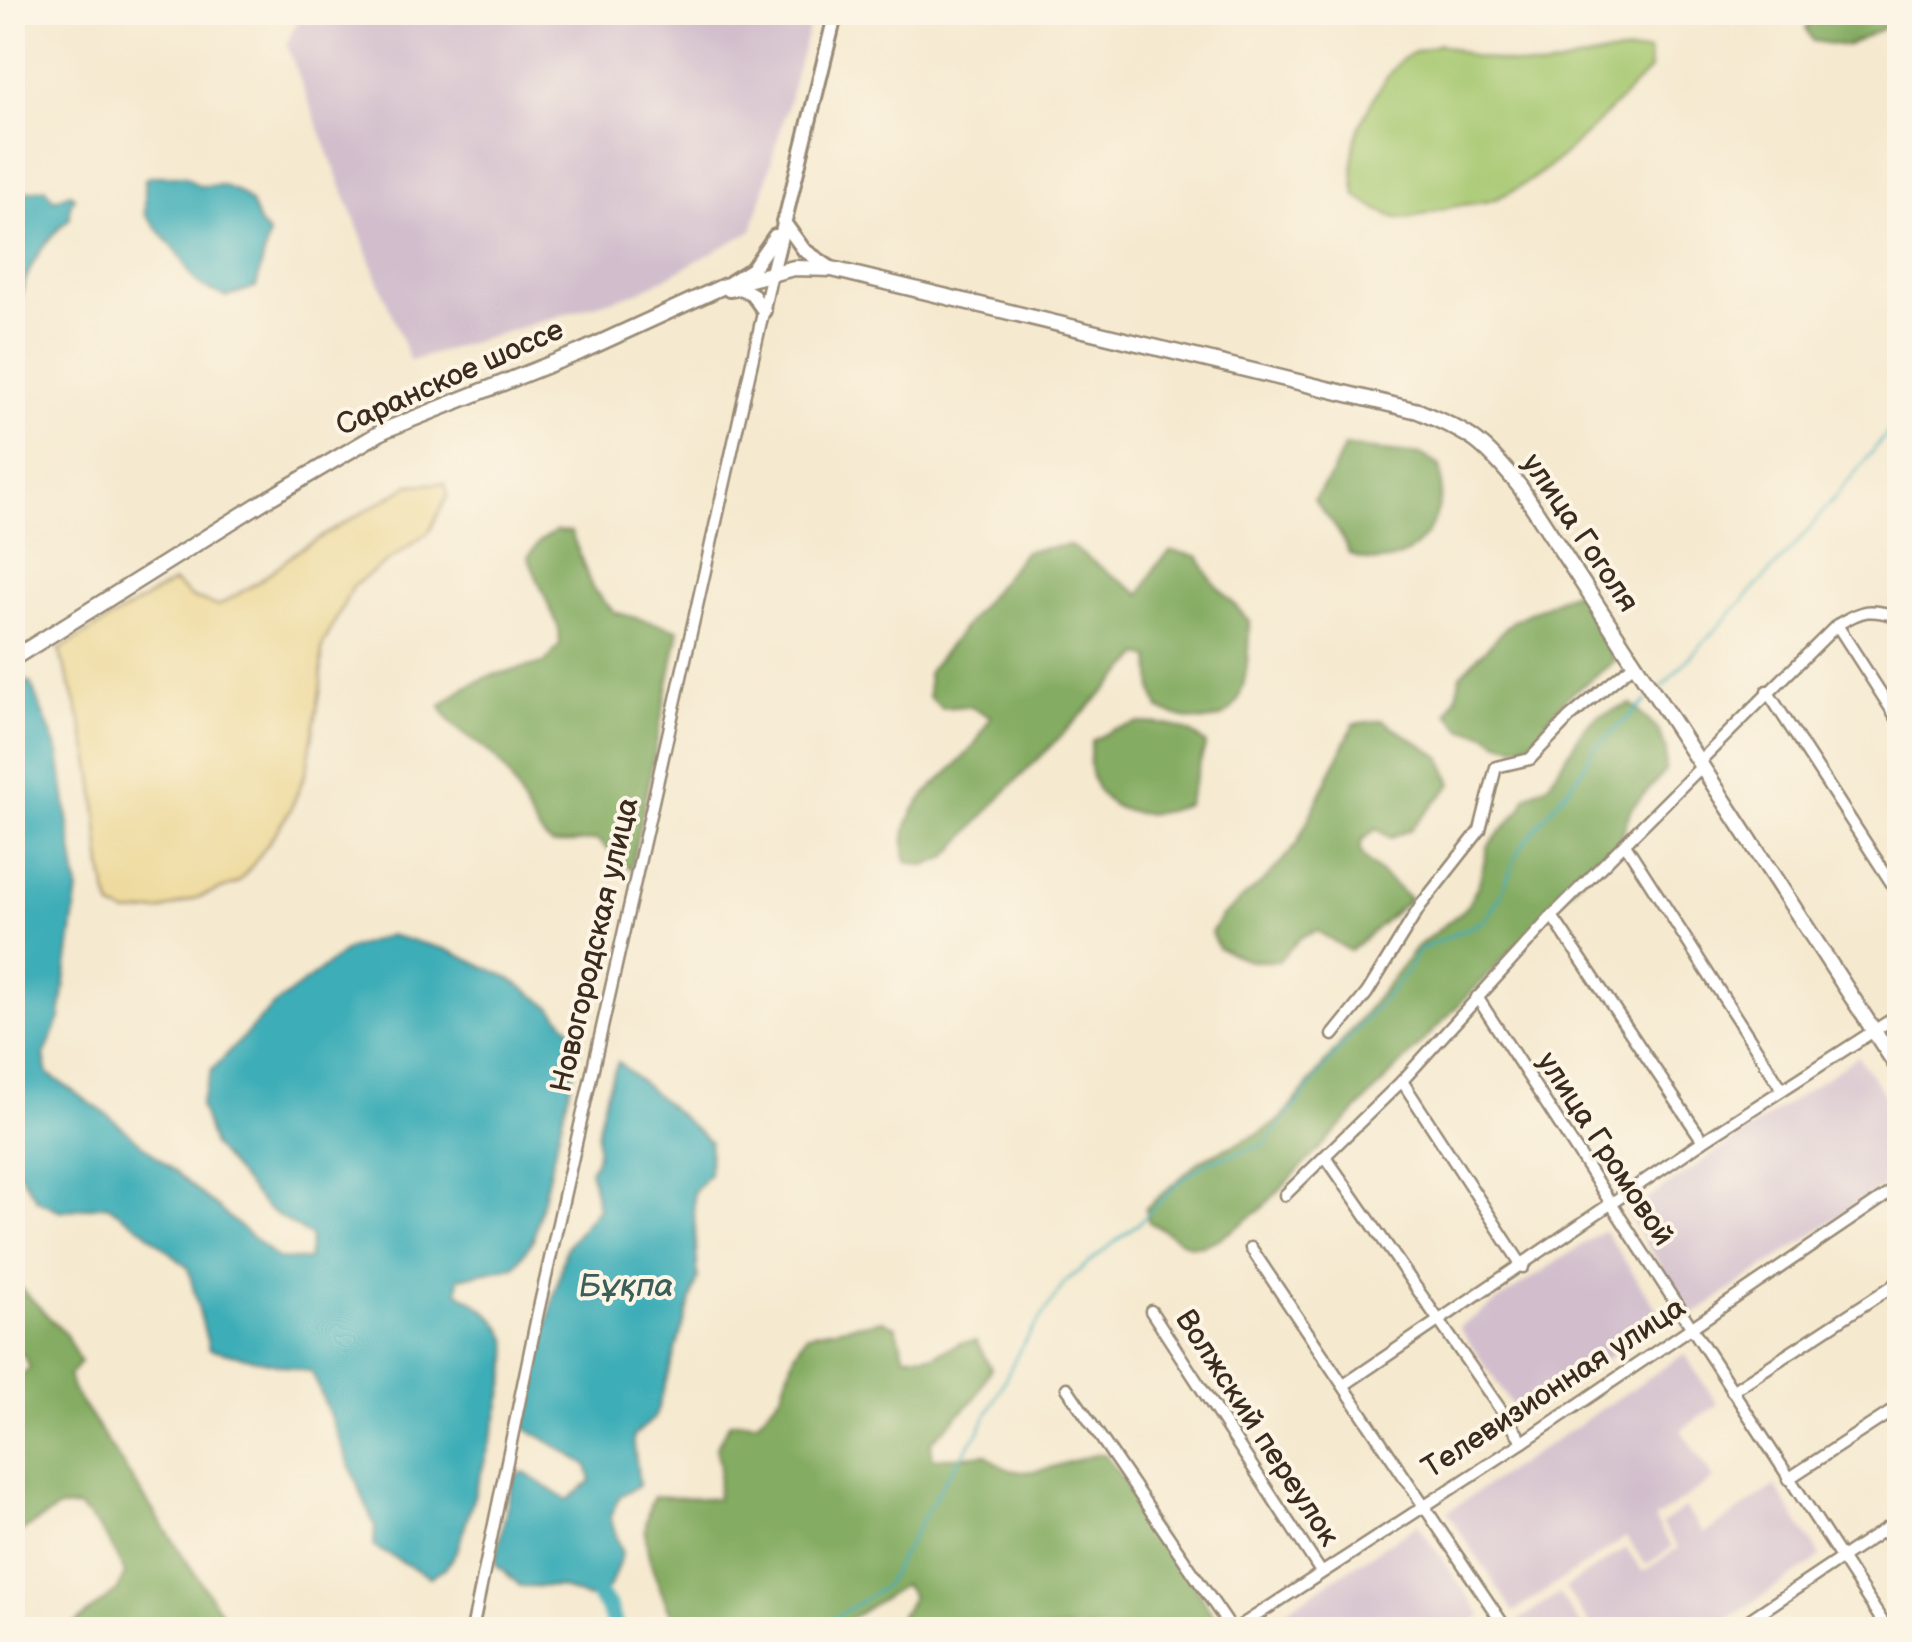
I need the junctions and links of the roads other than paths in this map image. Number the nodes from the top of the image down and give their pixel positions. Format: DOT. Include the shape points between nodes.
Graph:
graph roads {
  1 [pos="836,12"];
  2 [pos="783,220"];
  3 [pos="832,270"];
  4 [pos="772,273"];
  5 [pos="724,286"];
  6 [pos="707,294"];
  7 [pos="764,311"];
  8 [pos="1900,616"];
  9 [pos="1837,625"];
  10 [pos="12,659"];
  11 [pos="1634,664"];
  12 [pos="1767,691"];
  13 [pos="1900,723"];
  14 [pos="1700,764"];
  15 [pos="1626,844"];
  16 [pos="1900,896"];
  17 [pos="1552,916"];
  18 [pos="1477,997"];
  19 [pos="1900,1014"];
  20 [pos="1872,1032"];
  21 [pos="1333,1035"];
  22 [pos="1900,1071"];
  23 [pos="1402,1081"];
  24 [pos="1782,1089"];
  25 [pos="1704,1141"];
  26 [pos="1325,1156"];
  27 [pos="1900,1186"];
  28 [pos="1285,1194"];
  29 [pos="1610,1205"];
  30 [pos="1251,1248"];
  31 [pos="1522,1267"];
  32 [pos="1900,1280"];
  33 [pos="1151,1311"];
  34 [pos="1439,1323"];
  35 [pos="1692,1328"];
  36 [pos="1344,1385"];
  37 [pos="1068,1388"];
  38 [pos="1732,1391"];
  39 [pos="1900,1406"];
  40 [pos="1523,1442"];
  41 [pos="1788,1479"];
  42 [pos="1422,1506"];
  43 [pos="1900,1519"];
  44 [pos="1840,1558"];
  45 [pos="1321,1572"];
  46 [pos="472,1630"];
  47 [pos="1233,1630"];
  48 [pos="1507,1630"];
  49 [pos="1734,1630"];
  50 [pos="1888,1630"];
  1 -- 2 [label="main road"];
  2 -- 3 [label="main road" via="804,250"];
  2 -- 4 [label="main road"];
  2 -- 5 [label="main road" via="752,269"];
  3 -- 4 [label="highway, улица Гоголя"];
  3 -- 11 [label="highway, улица Гоголя" via="1401,407 1459,428 1487,446 1520,486"];
  4 -- 5 [label="highway, Саранское шоссе"];
  4 -- 7 [label="street, Новогородская улица"];
  5 -- 6 [label="highway, Саранское шоссе"];
  6 -- 7 [label="main road" via="741,288"];
  6 -- 10 [label="highway, Саранское шоссе" via="366,440"];
  7 -- 46 [label="street, Новогородская улица"];
  8 -- 9 [label="street" via="1858,612"];
  9 -- 12 [label="street"];
  9 -- 13 [label="street"];
  11 -- 14 [label="highway, улица Гоголя"];
  11 -- 21 [label="street" via="1530,759 1496,767 1480,830"];
  12 -- 14 [label="street"];
  12 -- 16 [label="street"];
  14 -- 15 [label="street"];
  14 -- 20 [label="highway, улица Гоголя"];
  15 -- 17 [label="street"];
  15 -- 24 [label="street"];
  17 -- 18 [label="street"];
  17 -- 25 [label="street"];
  18 -- 23 [label="street"];
  18 -- 29 [label="street, улица Громовой"];
  19 -- 20 [label="street"];
  20 -- 22 [label="highway, улица Гоголя"];
  20 -- 24 [label="street"];
  23 -- 26 [label="street"];
  23 -- 31 [label="street"];
  24 -- 25 [label="street"];
  25 -- 29 [label="street"];
  26 -- 28 [label="street"];
  26 -- 34 [label="street"];
  27 -- 35 [label="street, Телевизионная улица"];
  29 -- 31 [label="street"];
  29 -- 35 [label="street, улица Громовой"];
  30 -- 36 [label="street"];
  31 -- 34 [label="street"];
  32 -- 38 [label="street"];
  33 -- 45 [label="street, Волжский переулок"];
  34 -- 36 [label="street"];
  34 -- 40 [label="street"];
  35 -- 38 [label="street, улица Громовой"];
  35 -- 40 [label="street, Телевизионная улица"];
  36 -- 42 [label="street"];
  37 -- 47 [label="street"];
  38 -- 41 [label="street, улица Громовой"];
  39 -- 41 [label="street"];
  40 -- 42 [label="street, Телевизионная улица"];
  41 -- 44 [label="street, улица Громовой"];
  42 -- 45 [label="street, Телевизионная улица"];
  42 -- 48 [label="street"];
  43 -- 44 [label="street"];
  44 -- 49 [label="street"];
  44 -- 50 [label="street, улица Громовой"];
  45 -- 47 [label="street, Телевизионная улица"];
}
